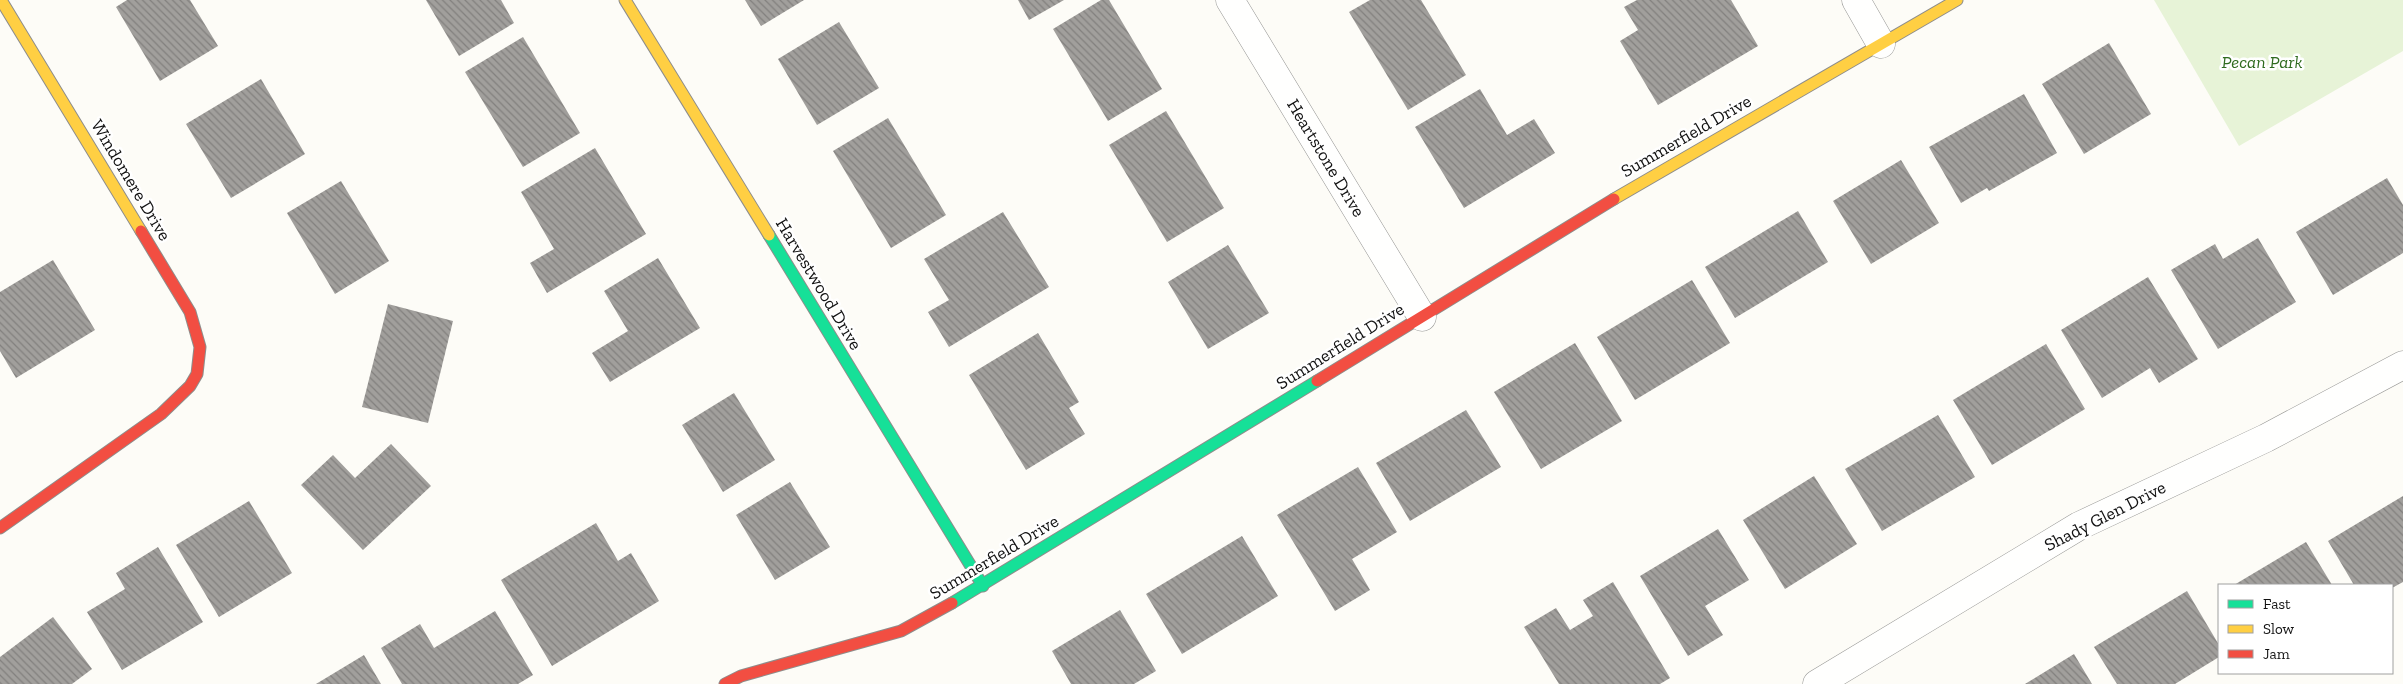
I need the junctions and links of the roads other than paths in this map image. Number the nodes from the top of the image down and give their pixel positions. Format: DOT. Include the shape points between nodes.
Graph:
graph roads {
  1 [pos="1,0"];
  2 [pos="625,0"];
  3 [pos="1230,0"];
  4 [pos="1856,0"];
  5 [pos="1957,0"];
  6 [pos="1881,44"];
  7 [pos="1422,316"];
  8 [pos="2403,365"];
  9 [pos="0,528"];
  10 [pos="983,586"];
  11 [pos="725,684"];
  12 [pos="1816,684"];
  1 -- 9 [label="street, Windomere Drive" via="190,312 200,347 197,374 190,386 161,414"];
  2 -- 10 [label="street, Harvestwood Drive"];
  3 -- 7 [label="street, Heartstone Drive"];
  4 -- 6 [label="street"];
  5 -- 6 [label="street, Summerfield Drive"];
  6 -- 7 [label="street, Summerfield Drive" via="1648,178"];
  7 -- 10 [label="street, Summerfield Drive"];
  8 -- 12 [label="street, Shady Glen Drive" via="2266,438 2079,526"];
  10 -- 11 [label="street, Summerfield Drive" via="901,631 741,676"];
}
